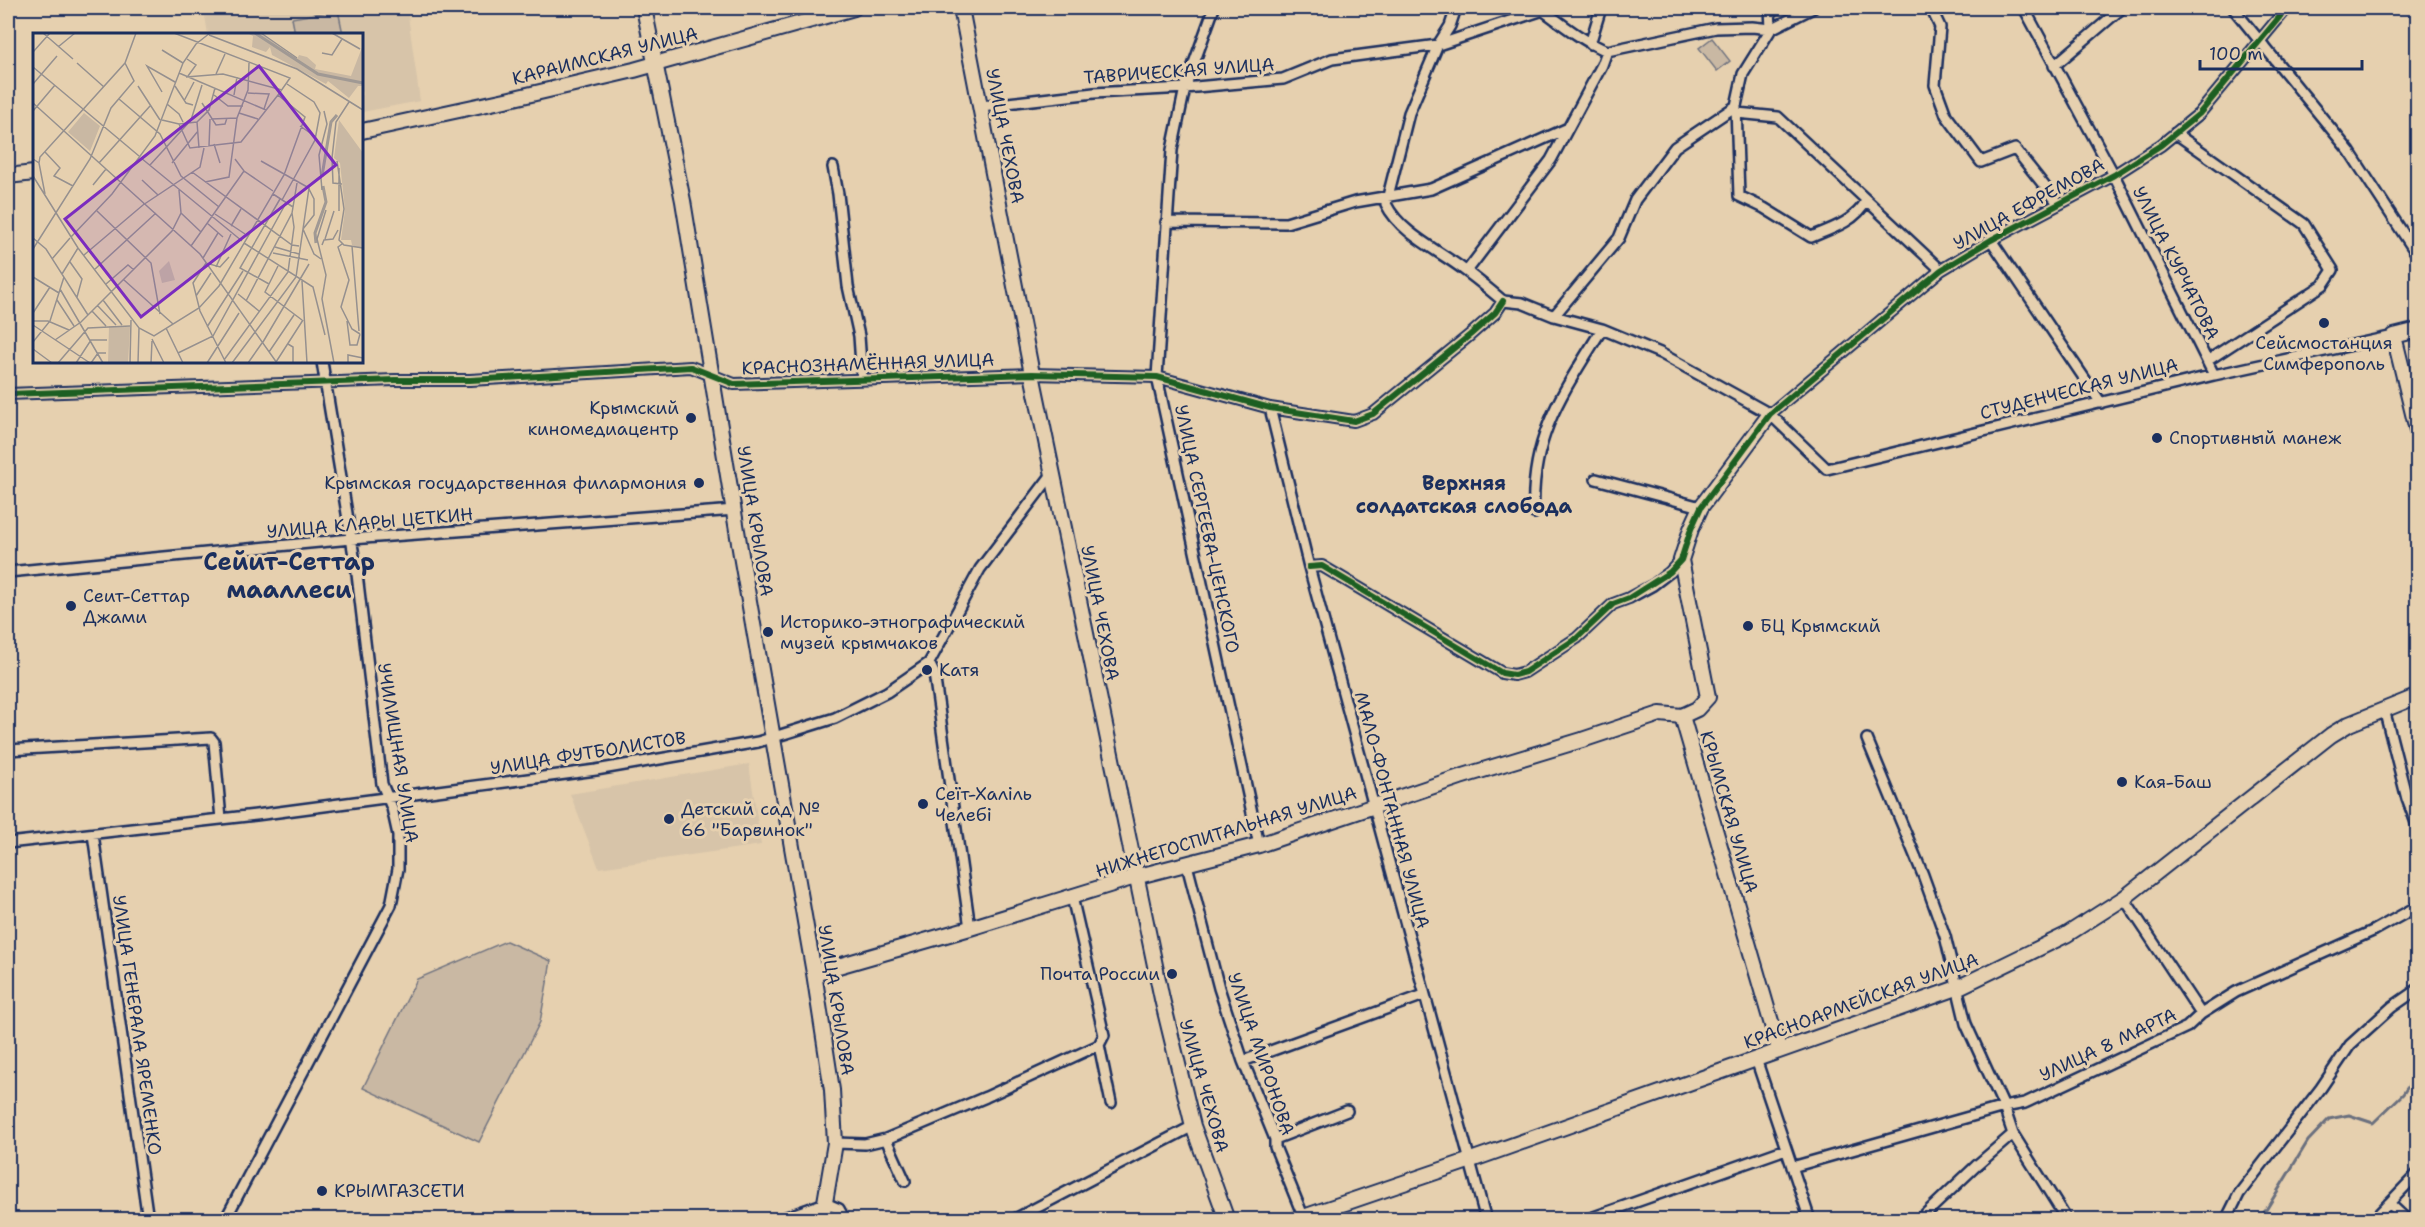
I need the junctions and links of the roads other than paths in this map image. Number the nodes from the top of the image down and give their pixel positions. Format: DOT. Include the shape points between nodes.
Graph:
graph roads {
  1 [pos="644,8"];
  2 [pos="854,8"];
  3 [pos="961,8"];
  4 [pos="1214,8"];
  5 [pos="1456,8"];
  6 [pos="1544,8"];
  7 [pos="1601,8"];
  8 [pos="1770,8"];
  9 [pos="1813,8"];
  10 [pos="1931,8"];
  11 [pos="2024,8"];
  12 [pos="2122,8"];
  13 [pos="2233,8"];
  14 [pos="2287,8"];
  15 [pos="1771,29"];
  16 [pos="2260,40"];
  17 [pos="1590,44"];
  18 [pos="1438,45"];
  19 [pos="1607,51"];
  20 [pos="656,63"];
  21 [pos="2054,66"];
  22 [pos="1185,88"];
  23 [pos="981,106"];
  24 [pos="1736,109"];
  25 [pos="1566,129"];
  26 [pos="363,130"];
  27 [pos="2175,133"];
  28 [pos="833,167"];
  29 [pos="33,173"];
  30 [pos="2114,175"];
  31 [pos="8,176"];
  32 [pos="1387,195"];
  33 [pos="1866,201"];
  34 [pos="2058,203"];
  35 [pos="1166,222"];
  36 [pos="1991,240"];
  37 [pos="2418,256"];
  38 [pos="1941,270"];
  39 [pos="1467,271"];
  40 [pos="1503,301"];
  41 [pos="1554,316"];
  42 [pos="1602,329"];
  43 [pos="2418,330"];
  44 [pos="2394,336"];
  45 [pos="2207,361"];
  46 [pos="322,363"];
  47 [pos="1032,374"];
  48 [pos="711,375"];
  49 [pos="2214,375"];
  50 [pos="1157,377"];
  51 [pos="862,380"];
  52 [pos="324,383"];
  53 [pos="8,394"];
  54 [pos="2101,403"];
  55 [pos="1270,408"];
  56 [pos="1770,414"];
  57 [pos="2418,434"];
  58 [pos="1053,473"];
  59 [pos="1596,479"];
  60 [pos="1701,507"];
  61 [pos="735,510"];
  62 [pos="1534,513"];
  63 [pos="351,539"];
  64 [pos="1682,560"];
  65 [pos="1309,567"];
  66 [pos="8,572"];
  67 [pos="929,663"];
  68 [pos="2418,696"];
  69 [pos="2384,709"];
  70 [pos="1682,716"];
  71 [pos="774,736"];
  72 [pos="1867,739"];
  73 [pos="8,750"];
  74 [pos="387,798"];
  75 [pos="1374,807"];
  76 [pos="220,819"];
  77 [pos="2418,828"];
  78 [pos="93,834"];
  79 [pos="8,843"];
  80 [pos="1259,845"];
  81 [pos="1187,865"];
  82 [pos="1135,877"];
  83 [pos="1072,897"];
  84 [pos="2124,898"];
  85 [pos="2418,906"];
  86 [pos="970,928"];
  87 [pos="814,973"];
  88 [pos="1957,988"];
  89 [pos="2418,989"];
  90 [pos="1424,995"];
  91 [pos="2201,1014"];
  92 [pos="1099,1045"];
  93 [pos="1779,1050"];
  94 [pos="1756,1059"];
  95 [pos="1243,1061"];
  96 [pos="1111,1103"];
  97 [pos="2004,1107"];
  98 [pos="1347,1111"];
  99 [pos="1193,1126"];
  100 [pos="2013,1134"];
  101 [pos="886,1139"];
  102 [pos="1275,1139"];
  103 [pos="834,1143"];
  104 [pos="1786,1149"];
  105 [pos="1471,1160"];
  106 [pos="1792,1167"];
  107 [pos="2418,1173"];
  108 [pos="905,1181"];
  109 [pos="825,1203"];
  110 [pos="2389,1203"];
  111 [pos="1299,1218"];
  112 [pos="1809,1219"];
  113 [pos="148,1220"];
  114 [pos="225,1220"];
  115 [pos="778,1220"];
  116 [pos="822,1220"];
  117 [pos="845,1220"];
  118 [pos="1013,1220"];
  119 [pos="1227,1220"];
  120 [pos="1486,1220"];
  121 [pos="1585,1220"];
  122 [pos="1919,1220"];
  123 [pos="2067,1220"];
  124 [pos="2226,1220"];
  125 [pos="2373,1220"];
  126 [pos="2412,1220"];
  1 -- 20 [label="main road, УЛИЦА КРЫЛОВА"];
  2 -- 20 [label="main road, КАРАИМСКАЯ УЛИЦА"];
  3 -- 23 [label="main road, УЛИЦА ЧЕХОВА"];
  4 -- 22 [label="street, УЛИЦА СЕРГЕЕВА-ЦЕНСКОГО"];
  5 -- 18 [label="street"];
  6 -- 17 [label="street"];
  6 -- 18 [label="street, ТАВРИЧЕСКАЯ УЛИЦА"];
  7 -- 17 [label="street"];
  8 -- 15 [label="street"];
  9 -- 15 [label="street"];
  10 -- 34 [label="street" via="1940,27 1935,85 1946,115 1980,162 2015,149"];
  11 -- 21 [label="street, УЛИЦА КУРЧАТОВА"];
  12 -- 21 [label="street"];
  13 -- 16 [label="street"];
  14 -- 16 [label="street, УЛИЦА ЕФРЕМОВА"];
  15 -- 19 [label="street" via="1716,28"];
  15 -- 24 [label="street" via="1743,74"];
  16 -- 27 [label="street, УЛИЦА ЕФРЕМОВА" via="2199,114"];
  16 -- 37 [label="street" via="2350,152"];
  17 -- 19 [label="street"];
  18 -- 22 [label="street, ТАВРИЧЕСКАЯ УЛИЦА" via="1332,59 1283,80"];
  18 -- 32 [label="street" via="1409,113"];
  19 -- 25 [label="street"];
  20 -- 26 [label="main road, КАРАИМСКАЯ УЛИЦА"];
  20 -- 48 [label="main road, УЛИЦА КРЫЛОВА"];
  21 -- 30 [label="street, УЛИЦА КУРЧАТОВА"];
  22 -- 23 [label="street, ТАВРИЧЕСКАЯ УЛИЦА" via="1094,93"];
  22 -- 35 [label="street, УЛИЦА СЕРГЕЕВА-ЦЕНСКОГО" via="1172,150"];
  23 -- 47 [label="main road, УЛИЦА ЧЕХОВА"];
  24 -- 33 [label="street" via="1778,117"];
  24 -- 33 [label="street" via="1739,196 1811,237 1860,211"];
  24 -- 41 [label="street" via="1675,147 1635,200 1618,238"];
  25 -- 32 [label="street" via="1431,189"];
  25 -- 39 [label="street" via="1551,160"];
  27 -- 30 [label="street, УЛИЦА ЕФРЕМОВА"];
  27 -- 45 [label="street" via="2304,224 2333,270 2322,285"];
  28 -- 51 [label="street"];
  29 -- 31 [label="main road"];
  30 -- 34 [label="street, УЛИЦА ЕФРЕМОВА"];
  30 -- 45 [label="street, УЛИЦА КУРЧАТОВА"];
  32 -- 35 [label="street" via="1286,223"];
  32 -- 39 [label="street" via="1386,204 1403,226"];
  33 -- 38 [label="street"];
  34 -- 36 [label="street, УЛИЦА ЕФРЕМОВА"];
  35 -- 50 [label="street, УЛИЦА СЕРГЕЕВА-ЦЕНСКОГО"];
  36 -- 38 [label="street, УЛИЦА ЕФРЕМОВА"];
  36 -- 54 [label="street"];
  38 -- 56 [label="street, УЛИЦА ЕФРЕМОВА"];
  39 -- 40 [label="street"];
  40 -- 41 [label="street" via="1522,303"];
  40 -- 55 [label="street, КРАСНОЗНАМЁННАЯ УЛИЦА" via="1470,335 1373,414 1354,421"];
  41 -- 42 [label="street"];
  42 -- 56 [label="street" via="1660,353"];
  42 -- 62 [label="street" via="1556,403 1542,437 1533,490"];
  43 -- 44 [label="main road, СТУДЕНЧЕСКАЯ УЛИЦА"];
  44 -- 49 [label="street, СТУДЕНЧЕСКАЯ УЛИЦА"];
  44 -- 57 [label="main road"];
  45 -- 49 [label="street, УЛИЦА КУРЧАТОВА"];
  46 -- 52 [label="street, УЧИЛИЩНАЯ УЛИЦА"];
  47 -- 50 [label="street, КРАСНОЗНАМЁННАЯ УЛИЦА"];
  47 -- 51 [label="street, КРАСНОЗНАМЁННАЯ УЛИЦА"];
  47 -- 58 [label="main road, УЛИЦА ЧЕХОВА"];
  48 -- 51 [label="street, КРАСНОЗНАМЁННАЯ УЛИЦА" via="734,384"];
  48 -- 52 [label="street, КРАСНОЗНАМЁННАЯ УЛИЦА" via="691,367 471,380"];
  48 -- 61 [label="main road, УЛИЦА КРЫЛОВА"];
  49 -- 54 [label="street, СТУДЕНЧЕСКАЯ УЛИЦА"];
  50 -- 55 [label="street, КРАСНОЗНАМЁННАЯ УЛИЦА"];
  50 -- 80 [label="street, УЛИЦА СЕРГЕЕВА-ЦЕНСКОГО"];
  52 -- 53 [label="street, КРАСНОЗНАМЁННАЯ УЛИЦА"];
  52 -- 63 [label="street, УЧИЛИЩНАЯ УЛИЦА"];
  54 -- 56 [label="street, СТУДЕНЧЕСКАЯ УЛИЦА" via="1827,469"];
  55 -- 65 [label="street, МАЛО-ФОНТАННАЯ УЛИЦА"];
  56 -- 60 [label="main road"];
  58 -- 67 [label="street, УЛИЦА ФУТБОЛИСТОВ" via="980,569"];
  58 -- 82 [label="main road, УЛИЦА ЧЕХОВА"];
  59 -- 60 [label="street"];
  60 -- 64 [label="main road"];
  61 -- 63 [label="street, УЛИЦА КЛАРЫ ЦЕТКИН"];
  61 -- 71 [label="main road, УЛИЦА КРЫЛОВА"];
  63 -- 66 [label="street, УЛИЦА КЛАРЫ ЦЕТКИН"];
  63 -- 74 [label="street, УЧИЛИЩНАЯ УЛИЦА" via="382,784"];
  64 -- 65 [label="street" via="1653,585 1613,604 1577,638 1526,672 1514,675 1502,673 1322,566"];
  64 -- 70 [label="main road, КРЫМСКАЯ УЛИЦА" via="1708,698"];
  65 -- 75 [label="street, МАЛО-ФОНТАННАЯ УЛИЦА"];
  67 -- 71 [label="street, УЛИЦА ФУТБОЛИСТОВ" via="849,712"];
  67 -- 86 [label="street" via="934,673"];
  68 -- 69 [label="main road, КРАСНОАРМЕЙСКАЯ УЛИЦА"];
  69 -- 77 [label="street"];
  69 -- 84 [label="main road, КРАСНОАРМЕЙСКАЯ УЛИЦА" via="2331,735"];
  70 -- 75 [label="main road, НИЖНЕГОСПИТАЛЬНАЯ УЛИЦА" via="1660,714"];
  70 -- 93 [label="main road, КРЫМСКАЯ УЛИЦА"];
  71 -- 74 [label="street, УЛИЦА ФУТБОЛИСТОВ" via="596,770"];
  71 -- 87 [label="main road, УЛИЦА КРЫЛОВА"];
  72 -- 88 [label="street" via="1946,936"];
  73 -- 76 [label="street" via="211,738"];
  74 -- 76 [label="street, УЛИЦА ФУТБОЛИСТОВ"];
  74 -- 114 [label="street, УЧИЛИЩНАЯ УЛИЦА" via="398,835 398,869 391,904"];
  75 -- 80 [label="main road, НИЖНЕГОСПИТАЛЬНАЯ УЛИЦА"];
  75 -- 90 [label="street, МАЛО-ФОНТАННАЯ УЛИЦА"];
  76 -- 78 [label="street, УЛИЦА ФУТБОЛИСТОВ"];
  78 -- 79 [label="street, УЛИЦА ФУТБОЛИСТОВ"];
  78 -- 113 [label="street, УЛИЦА ГЕНЕРАЛА ЯРЕМЕНКО"];
  80 -- 81 [label="main road, НИЖНЕГОСПИТАЛЬНАЯ УЛИЦА"];
  81 -- 82 [label="main road, НИЖНЕГОСПИТАЛЬНАЯ УЛИЦА"];
  81 -- 95 [label="street, УЛИЦА МИРОНОВА" via="1219,988"];
  82 -- 83 [label="main road, НИЖНЕГОСПИТАЛЬНАЯ УЛИЦА"];
  82 -- 99 [label="main road, УЛИЦА ЧЕХОВА"];
  83 -- 86 [label="main road, НИЖНЕГОСПИТАЛЬНАЯ УЛИЦА"];
  83 -- 92 [label="street" via="1104,1035"];
  84 -- 88 [label="main road, КРАСНОАРМЕЙСКАЯ УЛИЦА" via="2066,935"];
  84 -- 91 [label="street"];
  85 -- 91 [label="street, УЛИЦА 8 МАРТА" via="2375,930 2236,992"];
  86 -- 87 [label="main road, НИЖНЕГОСПИТАЛЬНАЯ УЛИЦА"];
  87 -- 103 [label="main road, УЛИЦА КРЫЛОВА" via="832,1090"];
  88 -- 93 [label="main road, КРАСНОАРМЕЙСКАЯ УЛИЦА"];
  88 -- 97 [label="street" via="1966,1024"];
  89 -- 124 [label="street" via="2350,1045 2239,1194"];
  90 -- 95 [label="street"];
  90 -- 105 [label="street, МАЛО-ФОНТАННАЯ УЛИЦА"];
  91 -- 97 [label="street, УЛИЦА 8 МАРТА" via="2187,1027 2025,1103"];
  92 -- 96 [label="street"];
  92 -- 101 [label="street"];
  93 -- 94 [label="main road, КРАСНОАРМЕЙСКАЯ УЛИЦА"];
  94 -- 104 [label="street"];
  94 -- 105 [label="main road, КРАСНОАРМЕЙСКАЯ УЛИЦА"];
  95 -- 102 [label="street, УЛИЦА МИРОНОВА"];
  97 -- 100 [label="street"];
  97 -- 106 [label="street, УЛИЦА 8 МАРТА"];
  98 -- 102 [label="street"];
  99 -- 118 [label="street"];
  99 -- 119 [label="main road, УЛИЦА ЧЕХОВА"];
  100 -- 122 [label="street"];
  100 -- 123 [label="street"];
  101 -- 103 [label="street" via="865,1144"];
  101 -- 108 [label="street"];
  102 -- 111 [label="street, УЛИЦА МИРОНОВА"];
  103 -- 109 [label="main road, УЛИЦА КРЫЛОВА"];
  104 -- 106 [label="street"];
  104 -- 121 [label="street"];
  105 -- 111 [label="main road, КРАСНОАРМЕЙСКАЯ УЛИЦА"];
  105 -- 120 [label="street, МАЛО-ФОНТАННАЯ УЛИЦА"];
  106 -- 112 [label="street"];
  107 -- 110 [label="street"];
  109 -- 115 [label="street"];
  109 -- 116 [label="main road, УЛИЦА КРЫЛОВА"];
  109 -- 117 [label="street" via="839,1209"];
  110 -- 125 [label="street"];
  110 -- 126 [label="street"];
}
